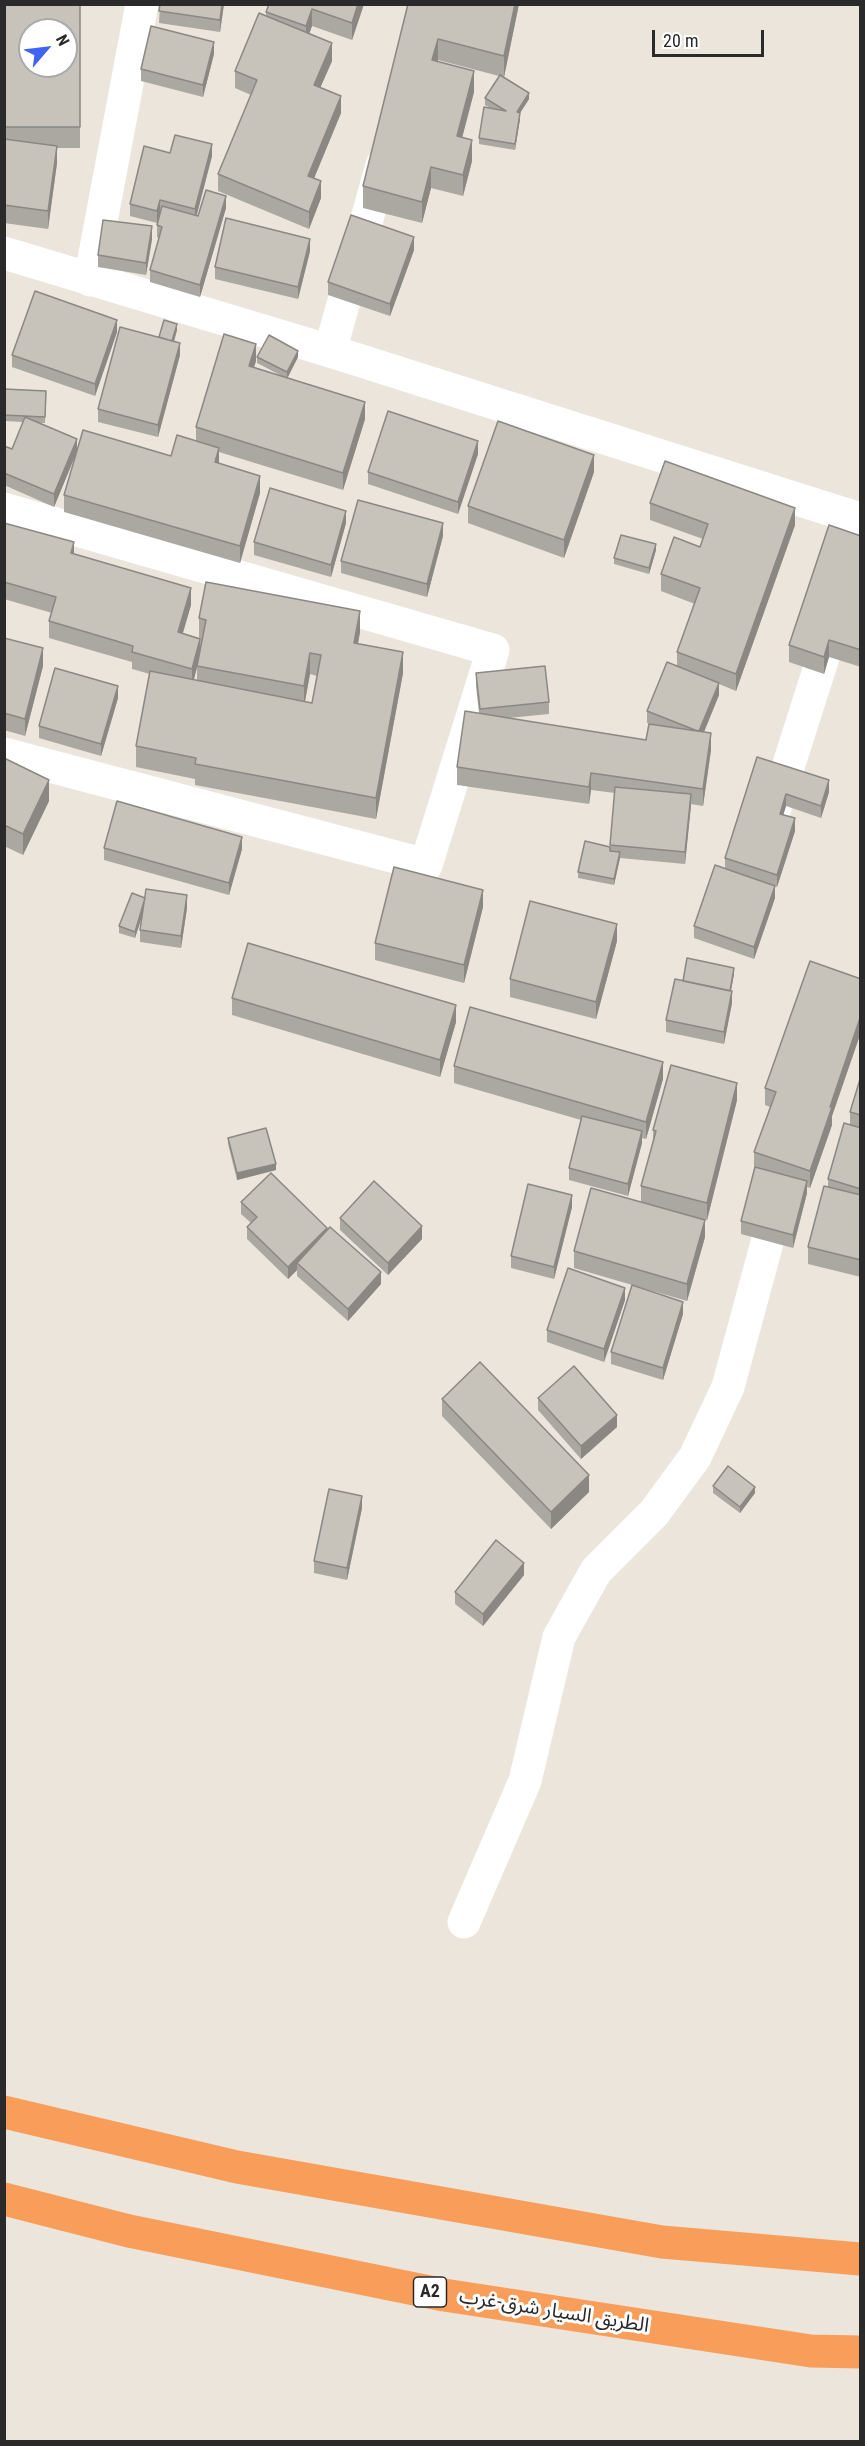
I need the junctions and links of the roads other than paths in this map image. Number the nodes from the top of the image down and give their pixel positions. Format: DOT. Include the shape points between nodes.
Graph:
graph roads {
  1 [pos="142,4"];
  2 [pos="391,131"];
  3 [pos="4,253"];
  4 [pos="90,280"];
  5 [pos="330,351"];
  6 [pos="4,509"];
  7 [pos="859,536"];
  8 [pos="839,605"];
  9 [pos="4,754"];
  10 [pos="765,838"];
  11 [pos="793,1172"];
  12 [pos="464,1922"];
  13 [pos="4,2112"];
  14 [pos="4,2199"];
  15 [pos="861,2259"];
  16 [pos="861,2352"];
  1 -- 4 [label="street"];
  2 -- 5 [label="street"];
  3 -- 4 [label="street"];
  4 -- 5 [label="street"];
  5 -- 7 [label="street"];
  6 -- 9 [label="street" via="493,650 426,865"];
  8 -- 10 [label="street"];
  11 -- 12 [label="street" via="768,1239 728,1387 695,1457 654,1513 596,1571 559,1637 525,1781"];
  13 -- 15 [label="highway" via="237,2167 663,2242"];
  14 -- 16 [label="highway, الطريق السيار شرق-غرب / A2" via="129,2231 444,2295 811,2351"];
}
